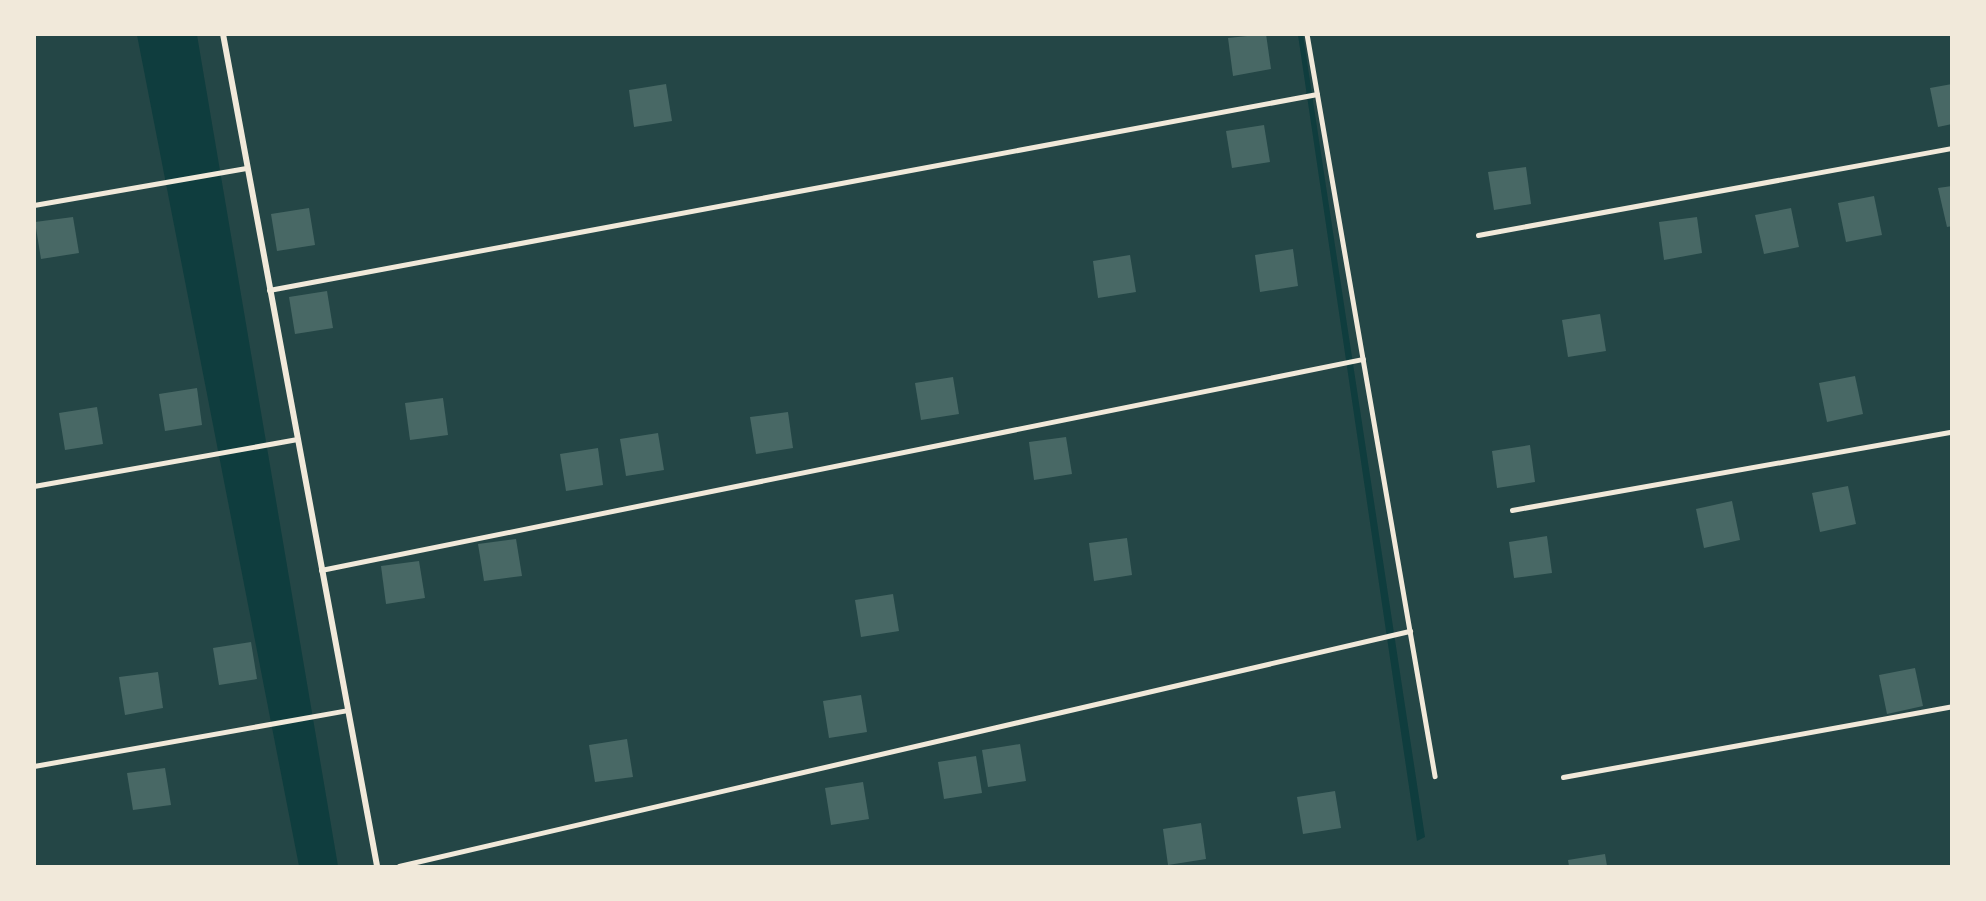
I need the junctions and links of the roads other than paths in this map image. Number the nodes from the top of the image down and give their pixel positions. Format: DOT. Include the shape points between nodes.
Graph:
graph roads {
  1 [pos="223,34"];
  2 [pos="1307,34"];
  3 [pos="1317,94"];
  4 [pos="1952,148"];
  5 [pos="246,168"];
  6 [pos="34,205"];
  7 [pos="1478,235"];
  8 [pos="269,290"];
  9 [pos="1363,359"];
  10 [pos="1952,432"];
  11 [pos="297,439"];
  12 [pos="34,486"];
  13 [pos="1512,510"];
  14 [pos="321,570"];
  15 [pos="1410,631"];
  16 [pos="1952,706"];
  17 [pos="348,710"];
  18 [pos="34,766"];
  19 [pos="1435,776"];
  20 [pos="1563,777"];
  21 [pos="377,867"];
  22 [pos="399,867"];
  1 -- 5 [label="street"];
  2 -- 3 [label="lane"];
  3 -- 8 [label="lane"];
  3 -- 9 [label="lane"];
  4 -- 7 [label="lane"];
  5 -- 6 [label="lane"];
  5 -- 8 [label="street"];
  8 -- 11 [label="street"];
  9 -- 14 [label="lane"];
  9 -- 15 [label="lane"];
  10 -- 13 [label="lane"];
  11 -- 12 [label="lane"];
  11 -- 14 [label="street"];
  14 -- 17 [label="street"];
  15 -- 19 [label="lane"];
  15 -- 22 [label="lane"];
  16 -- 20 [label="lane"];
  17 -- 18 [label="lane"];
  17 -- 21 [label="street"];
}
